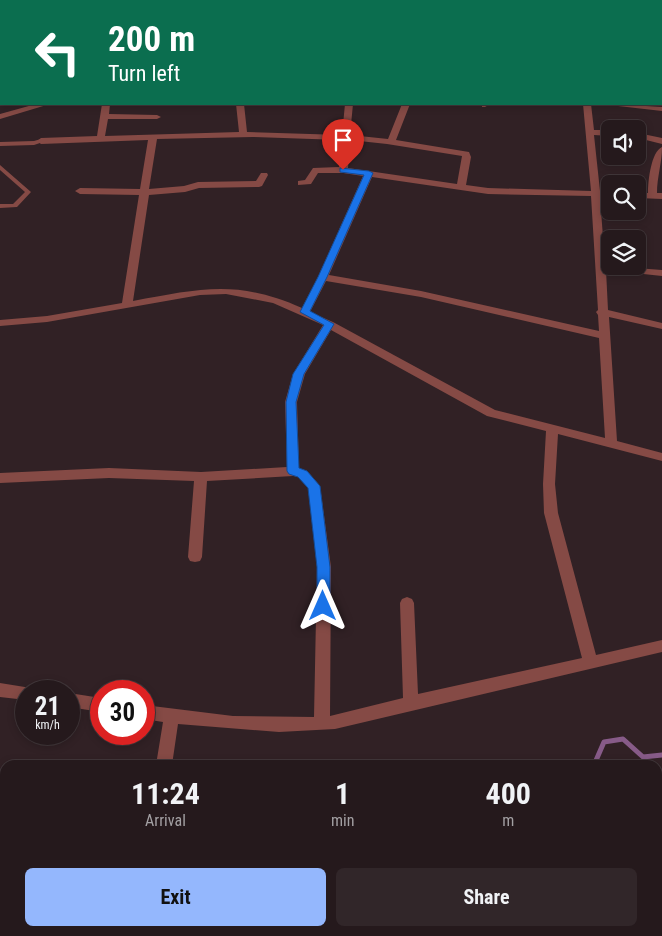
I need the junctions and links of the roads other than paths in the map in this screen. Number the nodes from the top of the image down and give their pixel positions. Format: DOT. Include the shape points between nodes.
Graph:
graph roads {
  1 [pos="42,105"];
  2 [pos="106,105"];
  3 [pos="240,105"];
  4 [pos="348,105"];
  5 [pos="406,105"];
  6 [pos="587,105"];
  7 [pos="627,105"];
  8 [pos="662,109"];
  9 [pos="104,116"];
  10 [pos="156,116"];
  11 [pos="0,117"];
  12 [pos="590,132"];
  13 [pos="243,133"];
  14 [pos="601,133"];
  15 [pos="153,136"];
  16 [pos="101,137"];
  17 [pos="347,137"];
  18 [pos="646,138"];
  19 [pos="41,141"];
  20 [pos="391,141"];
  21 [pos="662,141"];
  22 [pos="0,144"];
  23 [pos="662,150"];
  24 [pos="0,167"];
  25 [pos="343,170"];
  26 [pos="369,173"];
  27 [pos="264,175"];
  28 [pos="301,183"];
  29 [pos="461,188"];
  30 [pos="80,190"];
  31 [pos="146,192"];
  32 [pos="595,193"];
  33 [pos="601,193"];
  34 [pos="646,196"];
  35 [pos="652,196"];
  36 [pos="662,196"];
  37 [pos="0,206"];
  38 [pos="600,266"];
  39 [pos="662,273"];
  40 [pos="323,277"];
  41 [pos="126,304"];
  42 [pos="305,312"];
  43 [pos="602,312"];
  44 [pos="0,323"];
  45 [pos="329,324"];
  46 [pos="662,326"];
  47 [pos="603,335"];
  48 [pos="552,430"];
  49 [pos="610,444"];
  50 [pos="662,457"];
  51 [pos="293,471"];
  52 [pos="201,476"];
  53 [pos="0,478"];
  54 [pos="195,557"];
  55 [pos="407,603"];
  56 [pos="662,646"];
  57 [pos="590,662"];
  58 [pos="1,693"];
  59 [pos="15,693"];
  60 [pos="411,702"];
  61 [pos="155,714"];
  62 [pos="171,716"];
  63 [pos="322,724"];
  64 [pos="165,760"];
  1 -- 11 [label="street"];
  2 -- 9 [label="street"];
  3 -- 13 [label="street"];
  4 -- 17 [label="street"];
  5 -- 20 [label="street"];
  6 -- 12 [label="street"];
  7 -- 8 [label="street"];
  9 -- 10 [label="street"];
  9 -- 16 [label="street"];
  12 -- 14 [label="street"];
  12 -- 32 [label="street"];
  13 -- 15 [label="street"];
  13 -- 17 [label="street"];
  15 -- 16 [label="street"];
  15 -- 31 [label="street"];
  16 -- 19 [label="street"];
  17 -- 20 [label="street"];
  17 -- 25 [label="street"];
  18 -- 21 [label="street"];
  19 -- 22 [label="lane"];
  20 -- 29 [label="street" via="466,154"];
  23 -- 35 [label="street" via="653,176"];
  24 -- 37 [label="lane" via="28,192 15,206"];
  25 -- 26 [label="street"];
  25 -- 28 [label="street" via="316,170 308,182"];
  26 -- 29 [label="street"];
  26 -- 40 [label="street"];
  27 -- 31 [label="street" via="261,184 202,185"];
  29 -- 32 [label="street"];
  30 -- 31 [label="street"];
  31 -- 41 [label="street"];
  32 -- 33 [label="street"];
  32 -- 38 [label="street"];
  34 -- 35 [label="street"];
  35 -- 36 [label="street"];
  38 -- 39 [label="street"];
  38 -- 43 [label="street"];
  40 -- 42 [label="street"];
  40 -- 47 [label="street" via="421,294"];
  41 -- 42 [label="street" via="174,295 226,291 277,301"];
  41 -- 44 [label="street" via="47,319"];
  42 -- 45 [label="street"];
  43 -- 46 [label="street"];
  43 -- 47 [label="street"];
  45 -- 48 [label="street" via="491,414"];
  45 -- 51 [label="street" via="298,374 291,402"];
  47 -- 49 [label="street"];
  48 -- 49 [label="street"];
  48 -- 57 [label="street" via="551,513"];
  49 -- 50 [label="street"];
  51 -- 52 [label="street"];
  51 -- 63 [label="street" via="302,474 314,486 324,567"];
  52 -- 53 [label="street" via="110,473"];
  52 -- 54 [label="street"];
  55 -- 60 [label="street"];
  56 -- 57 [label="street"];
  57 -- 60 [label="street"];
  58 -- 59 [label="street"];
  60 -- 63 [label="street"];
  61 -- 62 [label="street"];
  62 -- 63 [label="street"];
  62 -- 64 [label="street"];
}
